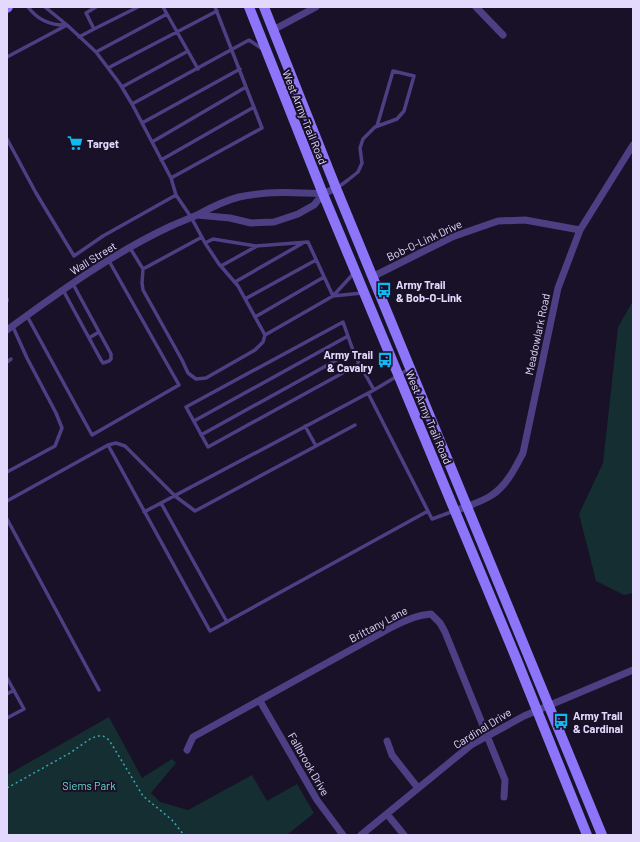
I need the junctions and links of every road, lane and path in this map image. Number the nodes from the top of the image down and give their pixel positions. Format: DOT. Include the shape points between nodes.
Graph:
graph roads {
  1 [pos="28,7"];
  2 [pos="45,7"];
  3 [pos="96,7"];
  4 [pos="138,7"];
  5 [pos="163,7"];
  6 [pos="249,7"];
  7 [pos="264,7"];
  8 [pos="316,7"];
  9 [pos="476,7"];
  10 [pos="216,9"];
  11 [pos="167,14"];
  12 [pos="66,25"];
  13 [pos="94,29"];
  14 [pos="273,30"];
  15 [pos="177,31"];
  16 [pos="503,35"];
  17 [pos="79,37"];
  18 [pos="233,50"];
  19 [pos="188,51"];
  20 [pos="266,51"];
  21 [pos="96,52"];
  22 [pos="7,57"];
  23 [pos="108,68"];
  24 [pos="240,68"];
  25 [pos="198,69"];
  26 [pos="122,87"];
  27 [pos="246,87"];
  28 [pos="132,104"];
  29 [pos="254,107"];
  30 [pos="142,123"];
  31 [pos="377,126"];
  32 [pos="7,139"];
  33 [pos="152,142"];
  34 [pos="633,145"];
  35 [pos="161,160"];
  36 [pos="171,178"];
  37 [pos="336,188"];
  38 [pos="323,194"];
  39 [pos="176,195"];
  40 [pos="194,216"];
  41 [pos="580,230"];
  42 [pos="202,237"];
  43 [pos="305,242"];
  44 [pos="205,243"];
  45 [pos="257,246"];
  46 [pos="130,248"];
  47 [pos="316,260"];
  48 [pos="109,261"];
  49 [pos="221,266"];
  50 [pos="142,269"];
  51 [pos="355,272"];
  52 [pos="372,277"];
  53 [pos="324,278"];
  54 [pos="235,282"];
  55 [pos="73,284"];
  56 [pos="63,290"];
  57 [pos="364,293"];
  58 [pos="333,296"];
  59 [pos="245,299"];
  60 [pos="27,316"];
  61 [pos="255,317"];
  62 [pos="10,328"];
  63 [pos="99,332"];
  64 [pos="265,335"];
  65 [pos="348,336"];
  66 [pos="89,338"];
  67 [pos="353,351"];
  68 [pos="11,359"];
  69 [pos="7,362"];
  70 [pos="359,364"];
  71 [pos="410,369"];
  72 [pos="398,376"];
  73 [pos="374,390"];
  74 [pos="368,393"];
  75 [pos="194,421"];
  76 [pos="355,425"];
  77 [pos="305,426"];
  78 [pos="201,435"];
  79 [pos="108,445"];
  80 [pos="316,446"];
  81 [pos="7,472"];
  82 [pos="175,496"];
  83 [pos="7,501"];
  84 [pos="161,504"];
  85 [pos="467,506"];
  86 [pos="428,511"];
  87 [pos="455,511"];
  88 [pos="144,512"];
  89 [pos="7,519"];
  90 [pos="227,622"];
  91 [pos="633,670"];
  92 [pos="7,678"];
  93 [pos="14,690"];
  94 [pos="99,690"];
  95 [pos="7,694"];
  96 [pos="260,700"];
  97 [pos="549,705"];
  98 [pos="537,710"];
  99 [pos="7,718"];
  100 [pos="487,736"];
  101 [pos="387,741"];
  102 [pos="187,750"];
  103 [pos="7,788"];
  104 [pos="418,788"];
  105 [pos="504,797"];
  106 [pos="387,814"];
  107 [pos="184,835"];
  108 [pos="343,835"];
  109 [pos="361,835"];
  110 [pos="404,835"];
  111 [pos="588,835"];
  112 [pos="602,835"];
  1 -- 12 [label="lane" via="39,18 54,25"];
  2 -- 12 [label="lane"];
  3 -- 13 [label="lane" via="86,13"];
  4 -- 13 [label="lane"];
  5 -- 11 [label="lane"];
  6 -- 20 [label="main road, West Army Trail Road"];
  7 -- 14 [label="main road, West Army Trail Road"];
  8 -- 14 [label="street"];
  9 -- 16 [label="street"];
  10 -- 15 [label="lane"];
  10 -- 18 [label="lane"];
  11 -- 15 [label="lane"];
  11 -- 21 [label="lane"];
  12 -- 17 [label="lane"];
  12 -- 22 [label="lane"];
  13 -- 17 [label="lane"];
  14 -- 37 [label="main road, West Army Trail Road"];
  15 -- 19 [label="lane"];
  15 -- 23 [label="lane"];
  17 -- 21 [label="lane"];
  18 -- 20 [label="lane" via="249,40"];
  18 -- 24 [label="lane"];
  18 -- 25 [label="lane"];
  19 -- 25 [label="lane"];
  19 -- 26 [label="lane"];
  20 -- 38 [label="main road, West Army Trail Road"];
  21 -- 23 [label="lane"];
  23 -- 26 [label="lane"];
  24 -- 27 [label="lane"];
  24 -- 30 [label="lane"];
  25 -- 28 [label="lane"];
  26 -- 28 [label="lane"];
  27 -- 29 [label="lane"];
  27 -- 33 [label="lane"];
  28 -- 30 [label="lane"];
  29 -- 35 [label="lane"];
  29 -- 36 [label="lane" via="262,128"];
  30 -- 33 [label="lane"];
  31 -- 31 [label="lane" via="397,119 404,111 414,76 393,70"];
  31 -- 37 [label="lane" via="364,139 360,148 362,163 358,172"];
  32 -- 39 [label="lane" via="74,256 103,236"];
  33 -- 35 [label="lane"];
  34 -- 41 [label="street, Meadowlark Road"];
  35 -- 36 [label="lane"];
  36 -- 39 [label="lane"];
  37 -- 38 [label="street, Wall Street"];
  37 -- 52 [label="main road, West Army Trail Road"];
  38 -- 40 [label="street, Wall Street" via="270,192 237,198"];
  38 -- 40 [label="street, Wall Street" via="314,205 298,214 274,222 251,223 230,218"];
  38 -- 51 [label="main road, West Army Trail Road"];
  39 -- 40 [label="lane"];
  40 -- 42 [label="lane"];
  40 -- 46 [label="street, Wall Street"];
  41 -- 52 [label="street, Bob-O-Link Drive" via="526,220 498,221 452,237"];
  41 -- 85 [label="street, Meadowlark Road" via="558,288 523,453 503,486 491,495"];
  42 -- 44 [label="lane"];
  42 -- 50 [label="lane"];
  43 -- 45 [label="lane"];
  43 -- 47 [label="lane" via="308,242"];
  43 -- 54 [label="lane"];
  44 -- 45 [label="lane" via="217,240"];
  44 -- 49 [label="lane"];
  45 -- 49 [label="lane"];
  46 -- 48 [label="street, Wall Street"];
  46 -- 50 [label="lane"];
  47 -- 53 [label="lane"];
  47 -- 59 [label="lane"];
  48 -- 55 [label="street, Wall Street"];
  48 -- 60 [label="lane" via="179,385 92,435"];
  49 -- 54 [label="lane"];
  50 -- 64 [label="lane" via="143,290 188,373 196,379 206,378 255,350 263,342"];
  51 -- 57 [label="main road, West Army Trail Road"];
  51 -- 58 [label="lane"];
  52 -- 71 [label="main road, West Army Trail Road"];
  53 -- 58 [label="lane"];
  53 -- 61 [label="lane"];
  54 -- 59 [label="lane"];
  55 -- 56 [label="street, Wall Street"];
  55 -- 63 [label="lane"];
  56 -- 60 [label="street, Wall Street"];
  56 -- 66 [label="lane"];
  57 -- 58 [label="lane"];
  57 -- 72 [label="main road, West Army Trail Road"];
  58 -- 64 [label="lane"];
  59 -- 61 [label="lane"];
  60 -- 62 [label="street, Wall Street"];
  61 -- 64 [label="lane"];
  62 -- 81 [label="lane" via="62,428 55,446"];
  63 -- 66 [label="lane"];
  63 -- 66 [label="lane" via="111,354 109,361 103,363"];
  65 -- 67 [label="lane"];
  65 -- 75 [label="lane"];
  65 -- 75 [label="lane" via="343,322 186,407"];
  67 -- 70 [label="lane"];
  67 -- 78 [label="lane"];
  68 -- 69 [label="lane"];
  70 -- 73 [label="lane"];
  70 -- 78 [label="lane" via="208,447"];
  71 -- 72 [label="lane"];
  71 -- 85 [label="main road, West Army Trail Road"];
  72 -- 73 [label="lane"];
  72 -- 87 [label="main road, West Army Trail Road"];
  73 -- 74 [label="lane"];
  74 -- 77 [label="lane"];
  74 -- 86 [label="lane"];
  75 -- 78 [label="lane"];
  76 -- 80 [label="lane"];
  77 -- 80 [label="lane"];
  77 -- 82 [label="lane"];
  79 -- 82 [label="lane" via="116,443 125,446"];
  79 -- 83 [label="lane"];
  79 -- 88 [label="lane"];
  80 -- 82 [label="lane" via="195,511"];
  82 -- 84 [label="lane"];
  84 -- 88 [label="lane"];
  84 -- 90 [label="lane"];
  85 -- 87 [label="street, Meadowlark Road"];
  85 -- 97 [label="main road, West Army Trail Road"];
  86 -- 87 [label="lane" via="432,519"];
  86 -- 90 [label="lane"];
  87 -- 98 [label="main road, West Army Trail Road"];
  88 -- 90 [label="lane" via="210,631"];
  89 -- 94 [label="lane"];
  91 -- 97 [label="street, Cardinal Drive"];
  92 -- 93 [label="lane"];
  93 -- 95 [label="lane"];
  93 -- 99 [label="lane" via="24,709"];
  96 -- 100 [label="street, Brittany Lane" via="392,627 420,615 431,614 445,632"];
  96 -- 102 [label="street" via="194,737"];
  96 -- 108 [label="street, Fallbrook Drive" via="317,800"];
  97 -- 98 [label="street, Cardinal Drive"];
  97 -- 112 [label="main road, West Army Trail Road"];
  98 -- 100 [label="street, Cardinal Drive"];
  98 -- 111 [label="main road, West Army Trail Road"];
  100 -- 104 [label="street, Cardinal Drive" via="471,745"];
  100 -- 105 [label="street" via="505,780"];
  101 -- 104 [label="street" via="392,755"];
  103 -- 107 [label="path" via="97,736 103,736 109,740 143,796 172,820"];
  104 -- 106 [label="street, Cardinal Drive"];
  106 -- 109 [label="street, Cardinal Drive"];
  106 -- 110 [label="street"];
}
